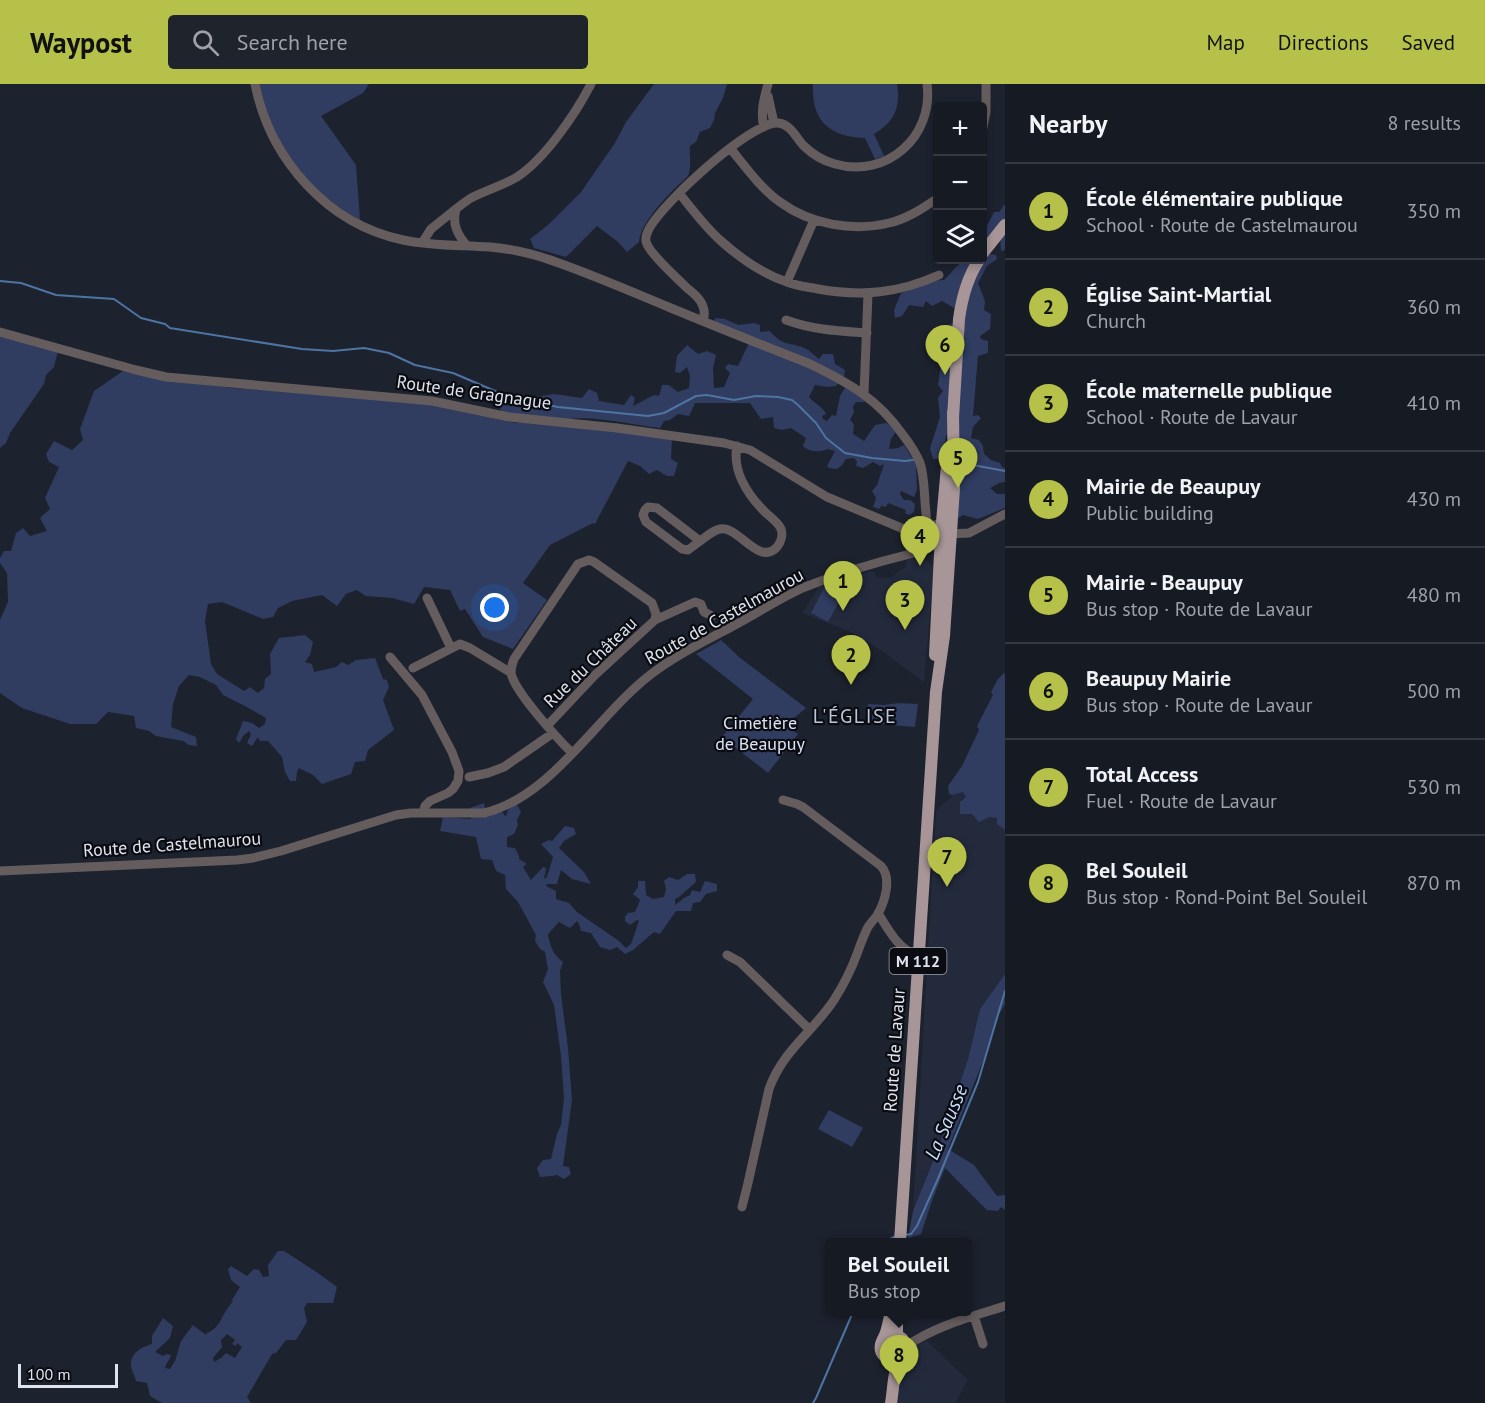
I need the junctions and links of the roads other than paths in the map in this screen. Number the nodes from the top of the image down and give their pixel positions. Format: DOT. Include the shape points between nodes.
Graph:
graph roads {
  1 [pos="255,84"];
  2 [pos="591,84"];
  3 [pos="768,84"];
  4 [pos="927,84"];
  5 [pos="986,84"];
  6 [pos="986,102"];
  7 [pos="774,123"];
  8 [pos="764,127"];
  9 [pos="730,148"];
  10 [pos="679,193"];
  11 [pos="933,201"];
  12 [pos="456,209"];
  13 [pos="814,219"];
  14 [pos="1005,225"];
  15 [pos="422,243"];
  16 [pos="467,246"];
  17 [pos="987,248"];
  18 [pos="977,264"];
  19 [pos="939,275"];
  20 [pos="787,282"];
  21 [pos="868,294"];
  22 [pos="786,320"];
  23 [pos="703,321"];
  24 [pos="0,332"];
  25 [pos="867,333"];
  26 [pos="864,393"];
  27 [pos="737,446"];
  28 [pos="1005,513"];
  29 [pos="927,529"];
  30 [pos="946,529"];
  31 [pos="700,541"];
  32 [pos="428,598"];
  33 [pos="712,616"];
  34 [pos="655,620"];
  35 [pos="451,648"];
  36 [pos="390,657"];
  37 [pos="413,668"];
  38 [pos="511,671"];
  39 [pos="550,729"];
  40 [pos="572,753"];
  41 [pos="469,777"];
  42 [pos="783,800"];
  43 [pos="423,813"];
  44 [pos="0,871"];
  45 [pos="878,913"];
  46 [pos="727,955"];
  47 [pos="919,956"];
  48 [pos="809,1029"];
  49 [pos="742,1208"];
  50 [pos="900,1238"];
  51 [pos="1005,1306"];
  52 [pos="890,1316"];
  53 [pos="897,1316"];
  54 [pos="974,1316"];
  55 [pos="884,1338"];
  56 [pos="900,1344"];
  57 [pos="984,1344"];
  58 [pos="885,1357"];
  59 [pos="890,1403"];
  1 -- 15 [label="street" via="274,140 316,195 365,227"];
  2 -- 12 [label="street" via="534,163 519,176"];
  3 -- 7 [label="street"];
  3 -- 8 [label="street"];
  4 -- 7 [label="street" via="927,108 918,132 895,156 873,166 848,167 827,162 804,146 787,125"];
  5 -- 6 [label="street"];
  7 -- 8 [label="street"];
  8 -- 9 [label="street"];
  9 -- 10 [label="street"];
  9 -- 13 [label="street" via="774,197"];
  10 -- 20 [label="street" via="725,245 752,265"];
  10 -- 23 [label="street" via="649,228 646,240 665,266 700,300 705,312"];
  11 -- 13 [label="street" via="902,219 881,225 857,227"];
  12 -- 15 [label="street" via="431,229"];
  12 -- 16 [label="street" via="454,224"];
  13 -- 20 [label="street"];
  14 -- 17 [label="main road"];
  15 -- 16 [label="street"];
  16 -- 23 [label="street" via="505,248 544,258"];
  18 -- 30 [label="main road, Route de Lavaur / M 112" via="968,280 959,319"];
  19 -- 21 [label="street" via="914,286"];
  20 -- 21 [label="street" via="831,292"];
  21 -- 25 [label="street"];
  22 -- 25 [label="street" via="824,330"];
  23 -- 26 [label="street" via="810,364"];
  24 -- 27 [label="street, Route de Gragnague" via="166,377 432,401 509,417"];
  25 -- 26 [label="street"];
  26 -- 29 [label="street" via="896,424 920,464"];
  27 -- 29 [label="street, Route de Gragnague" via="827,497 911,532"];
  27 -- 31 [label="street" via="737,470 748,491 780,528 779,544 771,551 760,551 722,528"];
  28 -- 30 [label="street, Route de Gragnague" via="974,530"];
  29 -- 30 [label="street, Route de Gragnague" via="935,533"];
  29 -- 40 [label="street, Route de Castelmaurou" via="920,550 803,588 674,659 639,684"];
  30 -- 47 [label="main road, Route de Lavaur / M 112" via="944,636 936,692"];
  31 -- 31 [label="street" via="657,508 645,510 646,522 682,549 688,550"];
  32 -- 35 [label="street"];
  33 -- 34 [label="street, Rue du Château" via="694,602"];
  34 -- 38 [label="street, Rue du Château" via="652,603 594,562 584,561 578,564 514,659"];
  34 -- 39 [label="street, Rue du Château" via="596,675"];
  35 -- 37 [label="street"];
  35 -- 38 [label="street" via="460,644"];
  36 -- 43 [label="street" via="422,695 459,771 453,789 430,801"];
  38 -- 39 [label="street, Rue du Château" via="517,687"];
  39 -- 40 [label="street, Rue du Château"];
  39 -- 41 [label="street" via="504,766"];
  40 -- 43 [label="street, Route de Castelmaurou" via="535,787 494,811"];
  42 -- 45 [label="street" via="803,807 884,869 888,878"];
  43 -- 44 [label="street, Route de Castelmaurou" via="389,816 281,851 237,860"];
  45 -- 47 [label="street" via="894,938"];
  45 -- 48 [label="street" via="841,988"];
  46 -- 48 [label="street" via="740,962"];
  47 -- 50 [label="main road, Route de Lavaur / M 112"];
  48 -- 49 [label="street" via="773,1077"];
  51 -- 54 [label="street"];
  52 -- 55 [label="main road"];
  53 -- 56 [label="main road"];
  54 -- 56 [label="street"];
  54 -- 57 [label="street"];
  55 -- 56 [label="main road" via="890,1335"];
  55 -- 58 [label="main road" via="880,1346"];
  56 -- 58 [label="main road" via="893,1359"];
  56 -- 59 [label="main road"];
  58 -- 59 [label="main road"];
}
